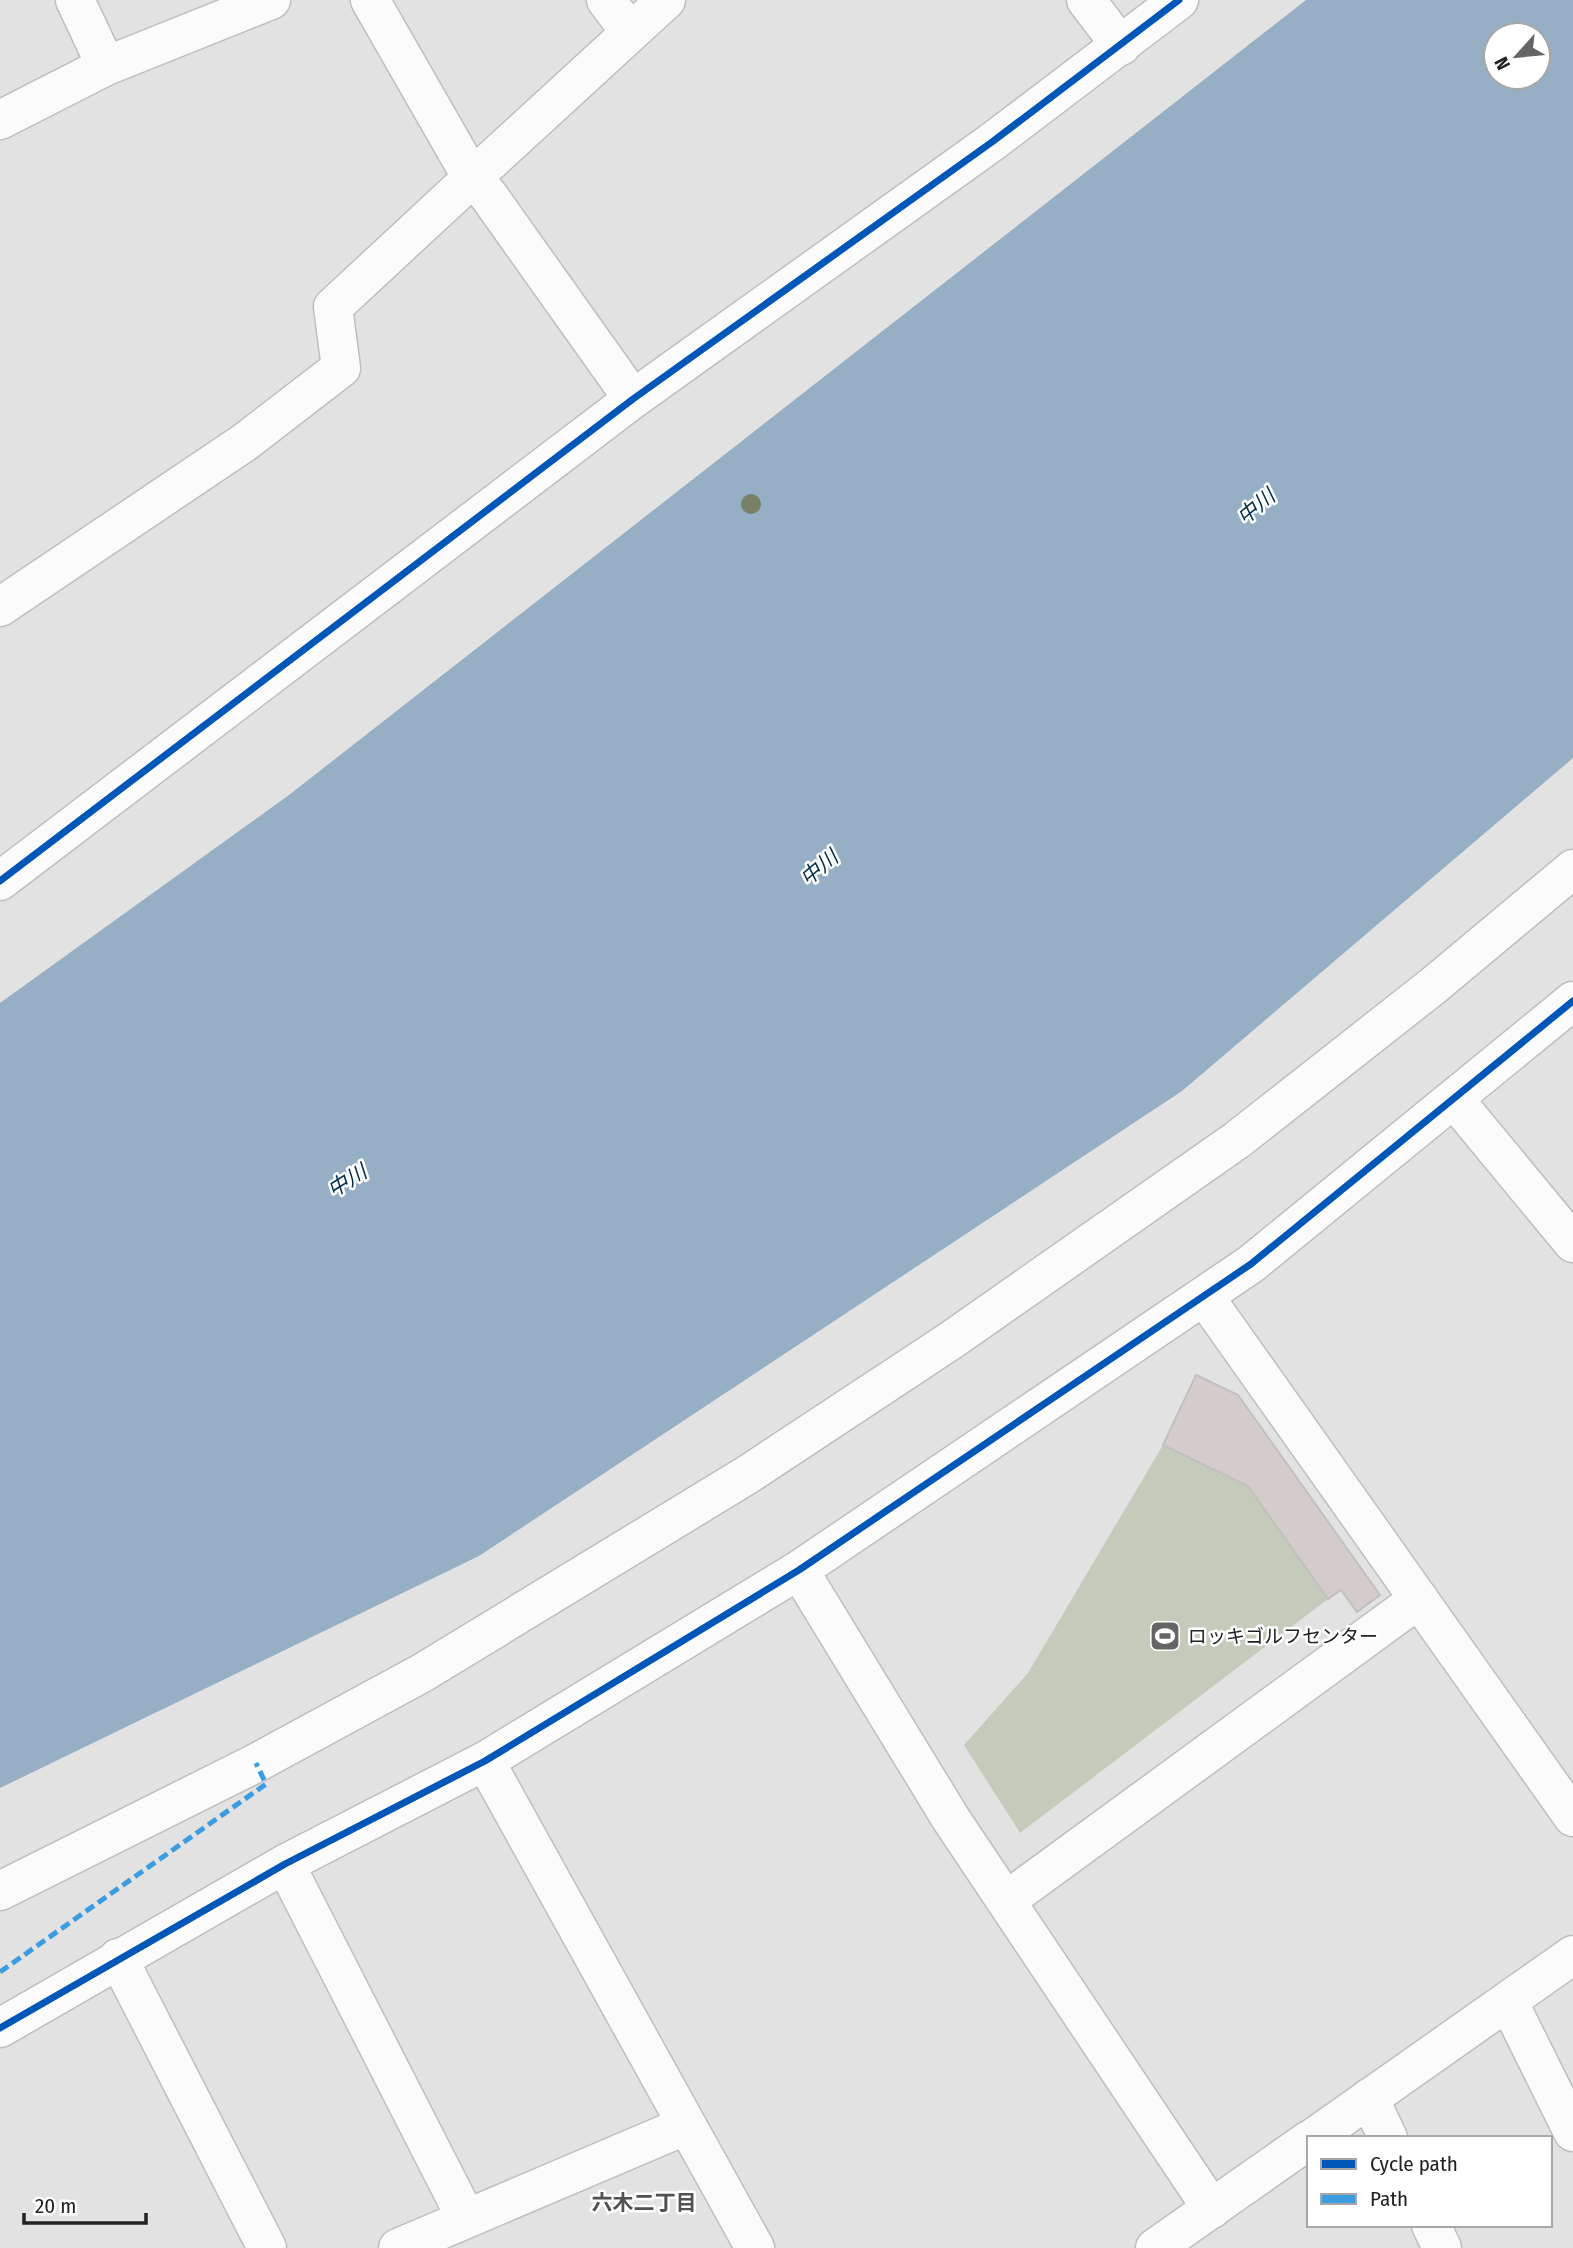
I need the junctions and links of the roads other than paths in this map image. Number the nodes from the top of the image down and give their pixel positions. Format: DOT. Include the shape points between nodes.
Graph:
graph roads {
  1 [pos="75,0"];
  2 [pos="271,0"];
  3 [pos="370,0"];
  4 [pos="606,0"];
  5 [pos="666,0"];
  6 [pos="1086,0"];
  7 [pos="1179,0"];
  8 [pos="631,32"];
  9 [pos="1121,46"];
  10 [pos="106,66"];
  11 [pos="0,120"];
  12 [pos="472,178"];
  13 [pos="633,399"];
  14 [pos="0,607"];
  15 [pos="1573,869"];
  16 [pos="0,881"];
  17 [pos="1573,1001"];
  18 [pos="1454,1099"];
  19 [pos="1573,1243"];
  20 [pos="1204,1296"];
  21 [pos="799,1570"];
  22 [pos="1419,1598"];
  23 [pos="485,1761"];
  24 [pos="1573,1817"];
  25 [pos="285,1864"];
  26 [pos="0,1891"];
  27 [pos="1007,1900"];
  28 [pos="1573,1955"];
  29 [pos="118,1958"];
  30 [pos="1507,2001"];
  31 [pos="0,2028"];
  32 [pos="1368,2098"];
  33 [pos="687,2125"];
  34 [pos="1573,2132"];
  35 [pos="1315,2136"];
  36 [pos="1387,2136"];
  37 [pos="1307,2142"];
  38 [pos="1212,2209"];
  39 [pos="466,2218"];
  40 [pos="1432,2227"];
  41 [pos="267,2248"];
  42 [pos="398,2248"];
  43 [pos="755,2248"];
  44 [pos="1155,2248"];
  45 [pos="1442,2248"];
  1 -- 10 [label="street"];
  2 -- 10 [label="street"];
  3 -- 12 [label="street"];
  4 -- 8 [label="street"];
  5 -- 8 [label="street"];
  6 -- 9 [label="street"];
  7 -- 9 [label="street"];
  8 -- 12 [label="street"];
  9 -- 13 [label="street"];
  10 -- 11 [label="street"];
  12 -- 13 [label="street"];
  12 -- 14 [label="street" via="333,307 341,368 245,442"];
  13 -- 16 [label="street"];
  15 -- 26 [label="street" via="1237,1140 950,1341 758,1468 422,1673 256,1763"];
  17 -- 18 [label="street"];
  18 -- 19 [label="street"];
  18 -- 20 [label="street" via="1251,1264"];
  20 -- 21 [label="street"];
  20 -- 22 [label="street"];
  21 -- 23 [label="street"];
  21 -- 27 [label="street" via="951,1819"];
  22 -- 24 [label="street"];
  22 -- 27 [label="street"];
  23 -- 25 [label="street"];
  23 -- 33 [label="street"];
  25 -- 29 [label="street"];
  25 -- 39 [label="street"];
  27 -- 38 [label="street"];
  28 -- 30 [label="street"];
  29 -- 31 [label="street"];
  29 -- 41 [label="street"];
  30 -- 32 [label="street"];
  30 -- 34 [label="street"];
  32 -- 35 [label="street"];
  32 -- 36 [label="street"];
  33 -- 39 [label="street"];
  33 -- 43 [label="street"];
  37 -- 38 [label="street"];
  38 -- 44 [label="street"];
  39 -- 42 [label="street"];
  40 -- 45 [label="street"];
}
